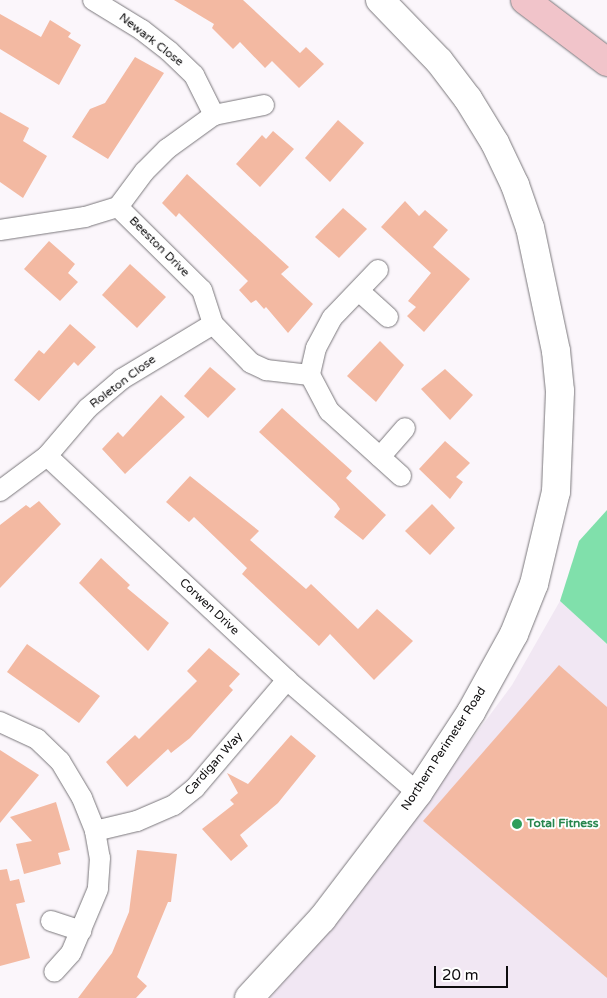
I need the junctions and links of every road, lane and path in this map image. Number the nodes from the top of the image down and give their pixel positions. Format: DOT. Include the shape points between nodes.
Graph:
graph roads {
  1 [pos="93,0"];
  2 [pos="380,0"];
  3 [pos="525,0"];
  4 [pos="607,62"];
  5 [pos="264,105"];
  6 [pos="214,115"];
  7 [pos="118,207"];
  8 [pos="0,230"];
  9 [pos="378,270"];
  10 [pos="358,292"];
  11 [pos="388,317"];
  12 [pos="213,324"];
  13 [pos="310,375"];
  14 [pos="405,428"];
  15 [pos="47,456"];
  16 [pos="380,457"];
  17 [pos="401,476"];
  18 [pos="0,491"];
  19 [pos="287,680"];
  20 [pos="0,722"];
  21 [pos="418,793"];
  22 [pos="95,831"];
  23 [pos="50,921"];
  24 [pos="81,931"];
  25 [pos="54,972"];
  26 [pos="249,998"];
  1 -- 6 [label="street, Newark Close" via="142,30 176,57 194,75"];
  2 -- 21 [label="main road, Northern Perimeter Road" via="438,61 468,99 515,185 530,228 546,293 560,392 556,492 534,584 514,634 476,703"];
  3 -- 4 [label="highway"];
  5 -- 6 [label="street, Beeston Drive"];
  6 -- 7 [label="street, Beeston Drive" via="167,149 144,172"];
  7 -- 8 [label="street" via="86,218"];
  7 -- 12 [label="street, Beeston Drive" via="202,290"];
  9 -- 10 [label="street"];
  10 -- 11 [label="street"];
  10 -- 13 [label="street" via="332,318 316,348"];
  12 -- 13 [label="street, Beeston Drive" via="251,363 266,370"];
  12 -- 15 [label="street, Roleton Close" via="122,379 88,408"];
  13 -- 16 [label="street" via="328,411"];
  14 -- 16 [label="street"];
  15 -- 18 [label="street"];
  15 -- 19 [label="street, Corwen Drive"];
  16 -- 17 [label="street"];
  19 -- 21 [label="street, Corwen Drive"];
  19 -- 22 [label="street, Cardigan Way" via="195,788 181,799 137,821"];
  20 -- 22 [label="street" via="37,739 60,761 82,798"];
  21 -- 26 [label="main road, Northern Perimeter Road" via="322,919"];
  22 -- 24 [label="street" via="100,858 98,889"];
  23 -- 24 [label="street"];
  24 -- 25 [label="street" via="71,953"];
}
